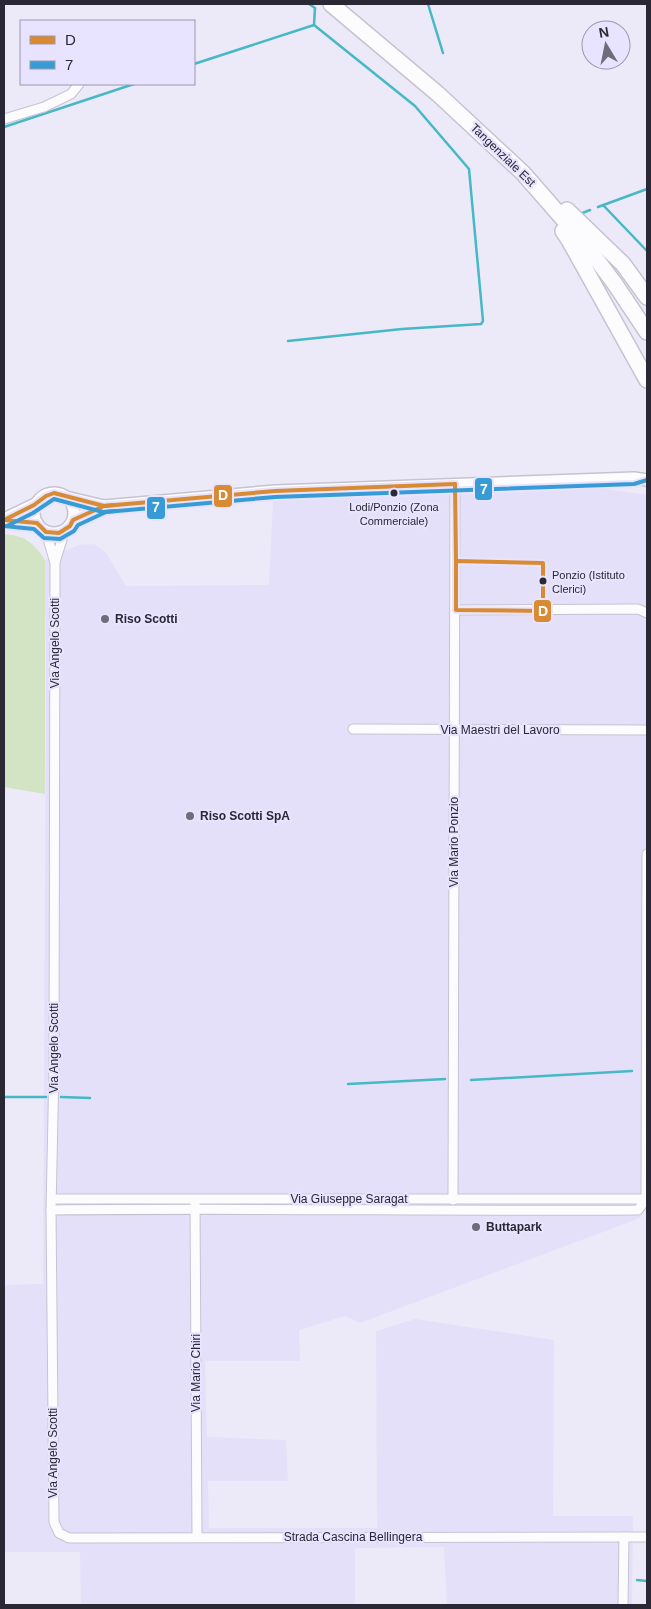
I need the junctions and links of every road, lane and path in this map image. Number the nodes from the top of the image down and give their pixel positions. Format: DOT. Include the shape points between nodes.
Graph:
graph roads {
  1 [pos="331,4"];
  2 [pos="78,85"];
  3 [pos="447,102"];
  4 [pos="4,119"];
  5 [pos="647,297"];
  6 [pos="647,332"];
  7 [pos="647,380"];
  8 [pos="647,473"];
  9 [pos="634,478"];
  10 [pos="647,480"];
  11 [pos="455,484"];
  12 [pos="66,497"];
  13 [pos="37,503"];
  14 [pos="104,506"];
  15 [pos="4,520"];
  16 [pos="73,520"];
  17 [pos="36,523"];
  18 [pos="65,530"];
  19 [pos="46,532"];
  20 [pos="55,563"];
  21 [pos="456,610"];
  22 [pos="647,614"];
  23 [pos="353,729"];
  24 [pos="454,730"];
  25 [pos="647,730"];
  26 [pos="647,854"];
  27 [pos="194,1198"];
  28 [pos="52,1199"];
  29 [pos="646,1199"];
  30 [pos="453,1200"];
  31 [pos="195,1209"];
  32 [pos="51,1210"];
  33 [pos="59,1533"];
  34 [pos="197,1537"];
  35 [pos="624,1537"];
  36 [pos="647,1537"];
  37 [pos="623,1605"];
  1 -- 3 [label="main road, Tangenziale Est"];
  2 -- 4 [label="street" via="71,94"];
  3 -- 5 [label="main road" via="477,120 498,139 623,264"];
  3 -- 6 [label="main road, Tangenziale Est" via="547,199 615,284"];
  3 -- 7 [label="main road" via="463,124 536,196 569,240"];
  8 -- 9 [label="street"];
  9 -- 10 [label="street"];
  9 -- 11 [label="street"];
  11 -- 14 [label="street" via="274,491"];
  11 -- 21 [label="street, Via Mario Ponzio"];
  12 -- 13 [label="street" via="47,494"];
  12 -- 14 [label="street"];
  12 -- 16 [label="street" via="74,508"];
  13 -- 15 [label="street"];
  13 -- 17 [label="street" via="34,510"];
  14 -- 16 [label="street"];
  15 -- 17 [label="street"];
  16 -- 18 [label="street"];
  17 -- 19 [label="street"];
  18 -- 19 [label="street"];
  18 -- 20 [label="street, Via Angelo Scotti"];
  19 -- 20 [label="street, Via Angelo Scotti"];
  20 -- 28 [label="street, Via Angelo Scotti"];
  21 -- 22 [label="street" via="638,609"];
  21 -- 24 [label="street, Via Mario Ponzio"];
  23 -- 24 [label="street, Via Maestri del Lavoro"];
  24 -- 25 [label="street, Via Maestri del Lavoro"];
  24 -- 30 [label="street, Via Mario Ponzio"];
  26 -- 29 [label="street"];
  27 -- 28 [label="street, Via Giuseppe Saragat"];
  27 -- 30 [label="street, Via Giuseppe Saragat"];
  27 -- 31 [label="street, Via Mario Chiri"];
  28 -- 32 [label="street, Via Angelo Scotti"];
  29 -- 30 [label="street, Via Giuseppe Saragat"];
  29 -- 31 [label="street, Via Giuseppe Saragat" via="638,1210"];
  31 -- 32 [label="street, Via Giuseppe Saragat"];
  31 -- 34 [label="street, Via Mario Chiri"];
  32 -- 33 [label="street, Via Angelo Scotti" via="54,1522"];
  33 -- 34 [label="street, Strada Cascina Bellingera" via="69,1538"];
  34 -- 35 [label="street, Strada Cascina Bellingera"];
  35 -- 36 [label="street, Strada Cascina Bellingera"];
  35 -- 37 [label="street"];
}
